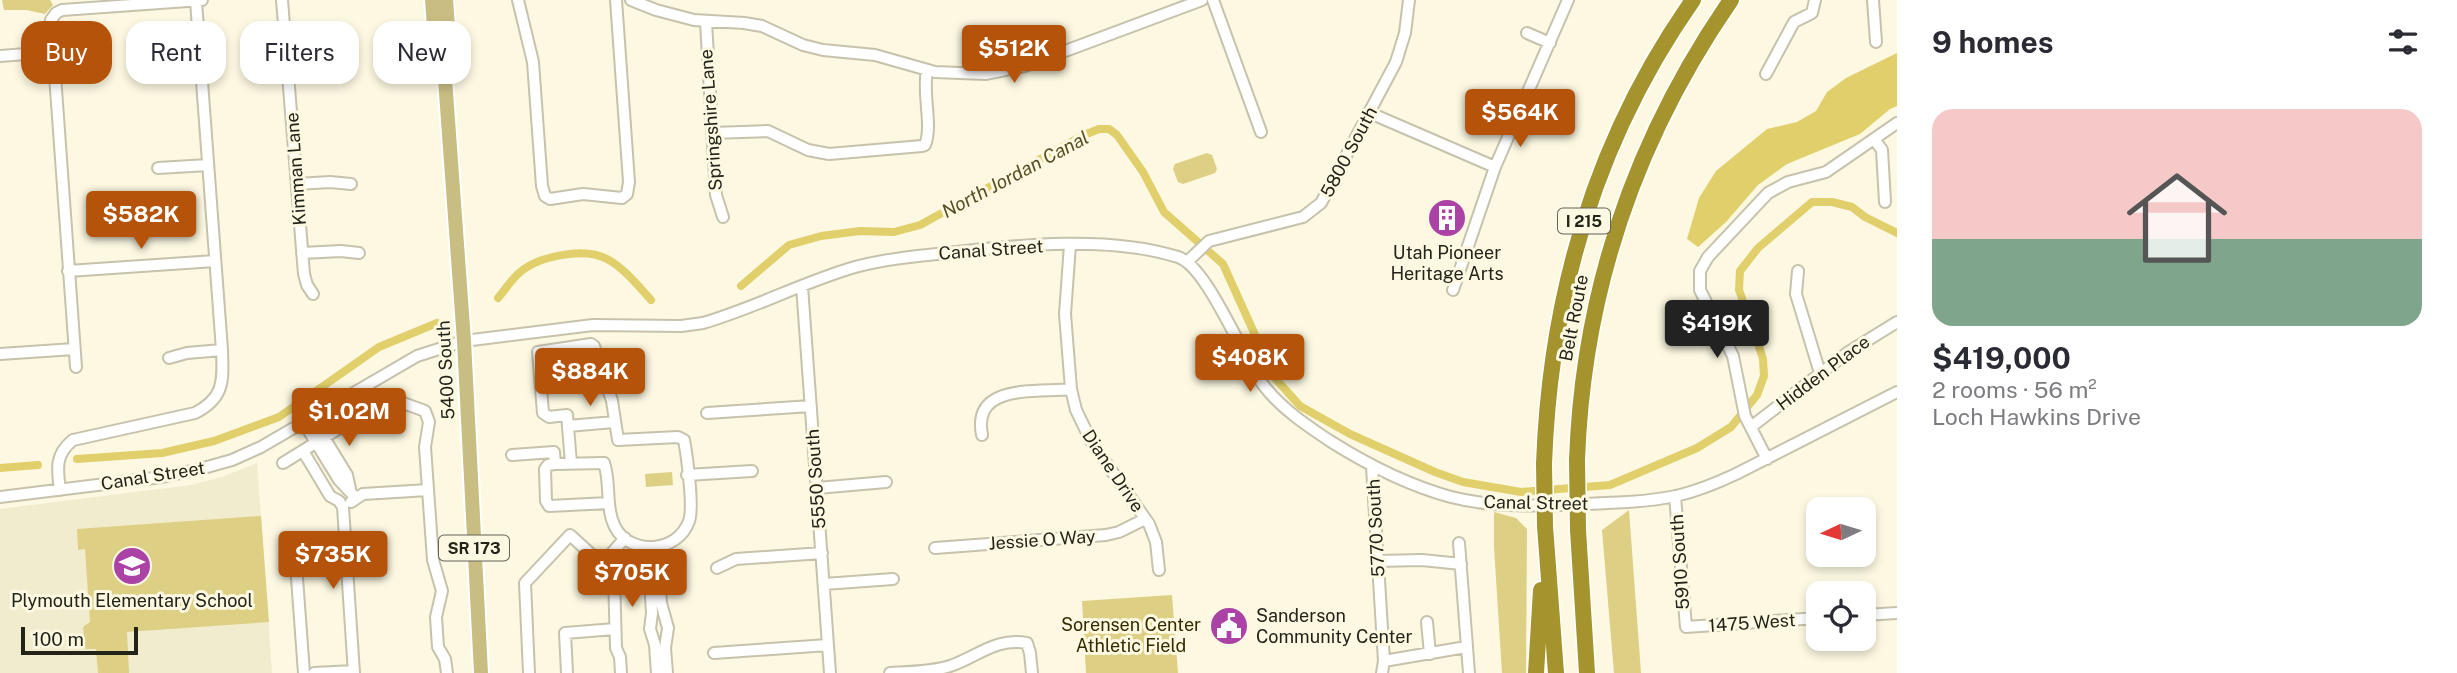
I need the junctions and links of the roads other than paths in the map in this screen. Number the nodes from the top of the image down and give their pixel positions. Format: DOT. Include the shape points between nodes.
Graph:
graph roads {
  1 [pos="202,0"];
  2 [pos="282,0"];
  3 [pos="432,0"];
  4 [pos="446,0"];
  5 [pos="518,0"];
  6 [pos="616,0"];
  7 [pos="631,0"];
  8 [pos="1202,0"];
  9 [pos="1213,0"];
  10 [pos="1409,0"];
  11 [pos="1568,0"];
  12 [pos="1693,0"];
  13 [pos="1731,0"];
  14 [pos="1815,0"];
  15 [pos="1874,0"];
  16 [pos="196,1"];
  17 [pos="1186,3"];
  18 [pos="51,21"];
  19 [pos="197,21"];
  20 [pos="434,21"];
  21 [pos="448,21"];
  22 [pos="706,22"];
  23 [pos="1527,33"];
  24 [pos="1876,42"];
  25 [pos="1550,43"];
  26 [pos="21,54"];
  27 [pos="0,56"];
  28 [pos="927,70"];
  29 [pos="1766,74"];
  30 [pos="54,84"];
  31 [pos="202,84"];
  32 [pos="445,84"];
  33 [pos="1370,113"];
  34 [pos="1897,122"];
  35 [pos="1261,132"];
  36 [pos="712,133"];
  37 [pos="1874,139"];
  38 [pos="208,164"];
  39 [pos="1495,167"];
  40 [pos="158,168"];
  41 [pos="297,184"];
  42 [pos="351,184"];
  43 [pos="1885,202"];
  44 [pos="723,217"];
  45 [pos="1070,245"];
  46 [pos="302,253"];
  47 [pos="359,253"];
  48 [pos="215,261"];
  49 [pos="1188,261"];
  50 [pos="68,271"];
  51 [pos="1798,271"];
  52 [pos="802,286"];
  53 [pos="1453,290"];
  54 [pos="313,294"];
  55 [pos="1897,322"];
  56 [pos="464,341"];
  57 [pos="74,349"];
  58 [pos="222,351"];
  59 [pos="0,354"];
  60 [pos="169,358"];
  61 [pos="76,367"];
  62 [pos="1820,373"];
  63 [pos="1071,389"];
  64 [pos="1897,392"];
  65 [pos="811,406"];
  66 [pos="706,413"];
  67 [pos="308,420"];
  68 [pos="614,422"];
  69 [pos="568,426"];
  70 [pos="1751,427"];
  71 [pos="982,435"];
  72 [pos="320,440"];
  73 [pos="303,451"];
  74 [pos="512,455"];
  75 [pos="1767,459"];
  76 [pos="283,463"];
  77 [pos="571,463"];
  78 [pos="555,464"];
  79 [pos="1372,467"];
  80 [pos="752,471"];
  81 [pos="687,475"];
  82 [pos="886,482"];
  83 [pos="817,488"];
  84 [pos="60,490"];
  85 [pos="428,490"];
  86 [pos="353,494"];
  87 [pos="1675,496"];
  88 [pos="0,497"];
  89 [pos="609,503"];
  90 [pos="343,507"];
  91 [pos="1145,519"];
  92 [pos="1545,527"];
  93 [pos="625,538"];
  94 [pos="1459,542"];
  95 [pos="346,547"];
  96 [pos="653,547"];
  97 [pos="936,548"];
  98 [pos="822,553"];
  99 [pos="1378,561"];
  100 [pos="603,563"];
  101 [pos="1461,564"];
  102 [pos="717,568"];
  103 [pos="1159,570"];
  104 [pos="893,579"];
  105 [pos="824,584"];
  106 [pos="1581,586"];
  107 [pos="1897,613"];
  108 [pos="1876,614"];
  109 [pos="1806,619"];
  110 [pos="1427,622"];
  111 [pos="1686,627"];
  112 [pos="615,629"];
  113 [pos="828,645"];
  114 [pos="1466,647"];
  115 [pos="714,653"];
  116 [pos="1430,654"];
  117 [pos="1383,667"];
  118 [pos="354,672"];
  119 [pos="304,673"];
  120 [pos="314,673"];
  121 [pos="447,673"];
  122 [pos="481,673"];
  123 [pos="529,673"];
  124 [pos="567,673"];
  125 [pos="621,673"];
  126 [pos="657,673"];
  127 [pos="667,673"];
  128 [pos="830,673"];
  129 [pos="890,673"];
  130 [pos="1032,673"];
  131 [pos="1469,673"];
  132 [pos="1536,673"];
  133 [pos="1556,673"];
  134 [pos="1587,673"];
  135 [pos="1595,673"];
  1 -- 16 [label="street"];
  2 -- 41 [label="street, Kimman Lane"];
  3 -- 20 [label="main road, 5400 South / SR 173"];
  4 -- 21 [label="main road, 5400 South / SR 173"];
  5 -- 6 [label="street" via="533,62 542,186 550,199 583,194 625,197 629,182"];
  7 -- 22 [label="street"];
  8 -- 17 [label="street"];
  9 -- 35 [label="street"];
  10 -- 33 [label="street, 5800 South" via="1396,62"];
  11 -- 25 [label="street"];
  12 -- 92 [label="highway, Belt Route / I 215, bridge" via="1630,108 1576,243 1553,347 1546,405"];
  13 -- 106 [label="highway, Belt Route / I 215, bridge" via="1662,116 1622,210 1600,282 1580,404"];
  14 -- 29 [label="street" via="1812,13 1794,22"];
  15 -- 24 [label="street"];
  16 -- 18 [label="street" via="60,11"];
  16 -- 19 [label="street"];
  17 -- 28 [label="street" via="1014,69 965,75"];
  22 -- 28 [label="street" via="754,24 812,48 875,55"];
  22 -- 36 [label="street, Springshire Lane"];
  23 -- 25 [label="street"];
  25 -- 39 [label="street"];
  26 -- 27 [label="street"];
  28 -- 36 [label="street" via="927,139 922,146 821,153 768,131"];
  30 -- 50 [label="street"];
  31 -- 38 [label="street"];
  32 -- 56 [label="main road, 5400 South / SR 173"];
  33 -- 39 [label="street"];
  33 -- 49 [label="street, 5800 South" via="1315,209 1303,217 1209,241"];
  34 -- 37 [label="street"];
  36 -- 44 [label="street, Springshire Lane" via="716,195"];
  37 -- 43 [label="street" via="1882,150"];
  37 -- 70 [label="street" via="1826,172 1788,182 1768,193 1703,264 1700,290 1733,356"];
  38 -- 40 [label="street"];
  38 -- 48 [label="street"];
  39 -- 53 [label="street"];
  41 -- 42 [label="street"];
  41 -- 46 [label="street, Kimman Lane"];
  45 -- 49 [label="street, Canal Street" via="1124,247"];
  45 -- 52 [label="street, Canal Street" via="990,248 900,259 859,266"];
  45 -- 63 [label="street, Diane Drive" via="1065,304"];
  46 -- 47 [label="street"];
  46 -- 54 [label="street, Kimman Lane" via="305,280"];
  48 -- 50 [label="street"];
  48 -- 58 [label="street"];
  49 -- 79 [label="street, Canal Street" via="1269,393 1297,419"];
  50 -- 57 [label="street"];
  51 -- 62 [label="street" via="1796,294"];
  52 -- 56 [label="street, Canal Street" via="703,323 593,324"];
  52 -- 65 [label="street, 5550 South"];
  55 -- 62 [label="street, Hidden Place"];
  56 -- 67 [label="street, Canal Street" via="417,356"];
  56 -- 122 [label="main road, 5400 South / SR 173"];
  57 -- 59 [label="street"];
  57 -- 61 [label="street"];
  58 -- 60 [label="street"];
  58 -- 84 [label="street" via="222,383 212,402 195,413 74,440 57,464"];
  62 -- 70 [label="street, Hidden Place"];
  63 -- 71 [label="street" via="992,400 980,415"];
  63 -- 91 [label="street, Diane Drive" via="1088,436"];
  64 -- 75 [label="street, Canal Street"];
  65 -- 66 [label="street"];
  65 -- 83 [label="street, 5550 South"];
  67 -- 72 [label="street"];
  67 -- 84 [label="street, Canal Street" via="261,447 200,470"];
  68 -- 69 [label="street"];
  68 -- 69 [label="street" via="594,346 537,352 543,413 567,415"];
  68 -- 81 [label="street" via="618,440 683,438"];
  69 -- 77 [label="street"];
  70 -- 75 [label="street"];
  72 -- 73 [label="street"];
  72 -- 85 [label="street" via="384,396 425,411 429,422 425,447"];
  72 -- 86 [label="street" via="339,480"];
  73 -- 76 [label="street"];
  73 -- 90 [label="street" via="330,496"];
  74 -- 78 [label="street" via="554,452"];
  75 -- 87 [label="street, Canal Street"];
  77 -- 78 [label="street"];
  77 -- 89 [label="street" via="604,463"];
  78 -- 89 [label="street" via="545,469 549,506"];
  79 -- 87 [label="street, Canal Street" via="1439,493 1488,503 1569,505"];
  79 -- 99 [label="street, 5770 South"];
  80 -- 81 [label="street"];
  81 -- 96 [label="street" via="689,523 674,540"];
  82 -- 83 [label="street"];
  83 -- 98 [label="street, 5550 South"];
  84 -- 88 [label="street, Canal Street"];
  85 -- 86 [label="street"];
  85 -- 121 [label="street" via="433,560 442,591 436,617 438,647"];
  86 -- 90 [label="street"];
  87 -- 111 [label="street, 5910 South"];
  89 -- 93 [label="street" via="615,527"];
  90 -- 95 [label="street"];
  91 -- 97 [label="street, Jessie O Way" via="1105,535"];
  91 -- 103 [label="street, Diane Drive" via="1156,542"];
  92 -- 132 [label="highway"];
  92 -- 133 [label="highway, Belt Route / I 215"];
  93 -- 96 [label="street"];
  93 -- 100 [label="street"];
  94 -- 101 [label="street"];
  95 -- 118 [label="street"];
  95 -- 119 [label="street" via="295,551"];
  96 -- 126 [label="street" via="650,629"];
  96 -- 127 [label="street" via="668,628"];
  98 -- 102 [label="street" via="736,559"];
  98 -- 105 [label="street, 5550 South"];
  99 -- 101 [label="street"];
  99 -- 117 [label="street, 5770 South"];
  100 -- 112 [label="street" via="614,575"];
  100 -- 123 [label="street" via="570,535 526,583"];
  101 -- 114 [label="street"];
  104 -- 105 [label="street"];
  105 -- 113 [label="street, 5550 South"];
  106 -- 134 [label="highway, Belt Route / I 215"];
  106 -- 135 [label="highway"];
  107 -- 108 [label="street"];
  109 -- 111 [label="street, 1475 West"];
  110 -- 116 [label="street"];
  112 -- 124 [label="street" via="565,632"];
  112 -- 125 [label="street"];
  113 -- 115 [label="street"];
  113 -- 128 [label="street, 5550 South"];
  114 -- 116 [label="street"];
  114 -- 131 [label="street"];
  116 -- 117 [label="street"];
  118 -- 120 [label="street"];
  129 -- 130 [label="street" via="944,668 990,646 1013,642 1027,643"];
}
